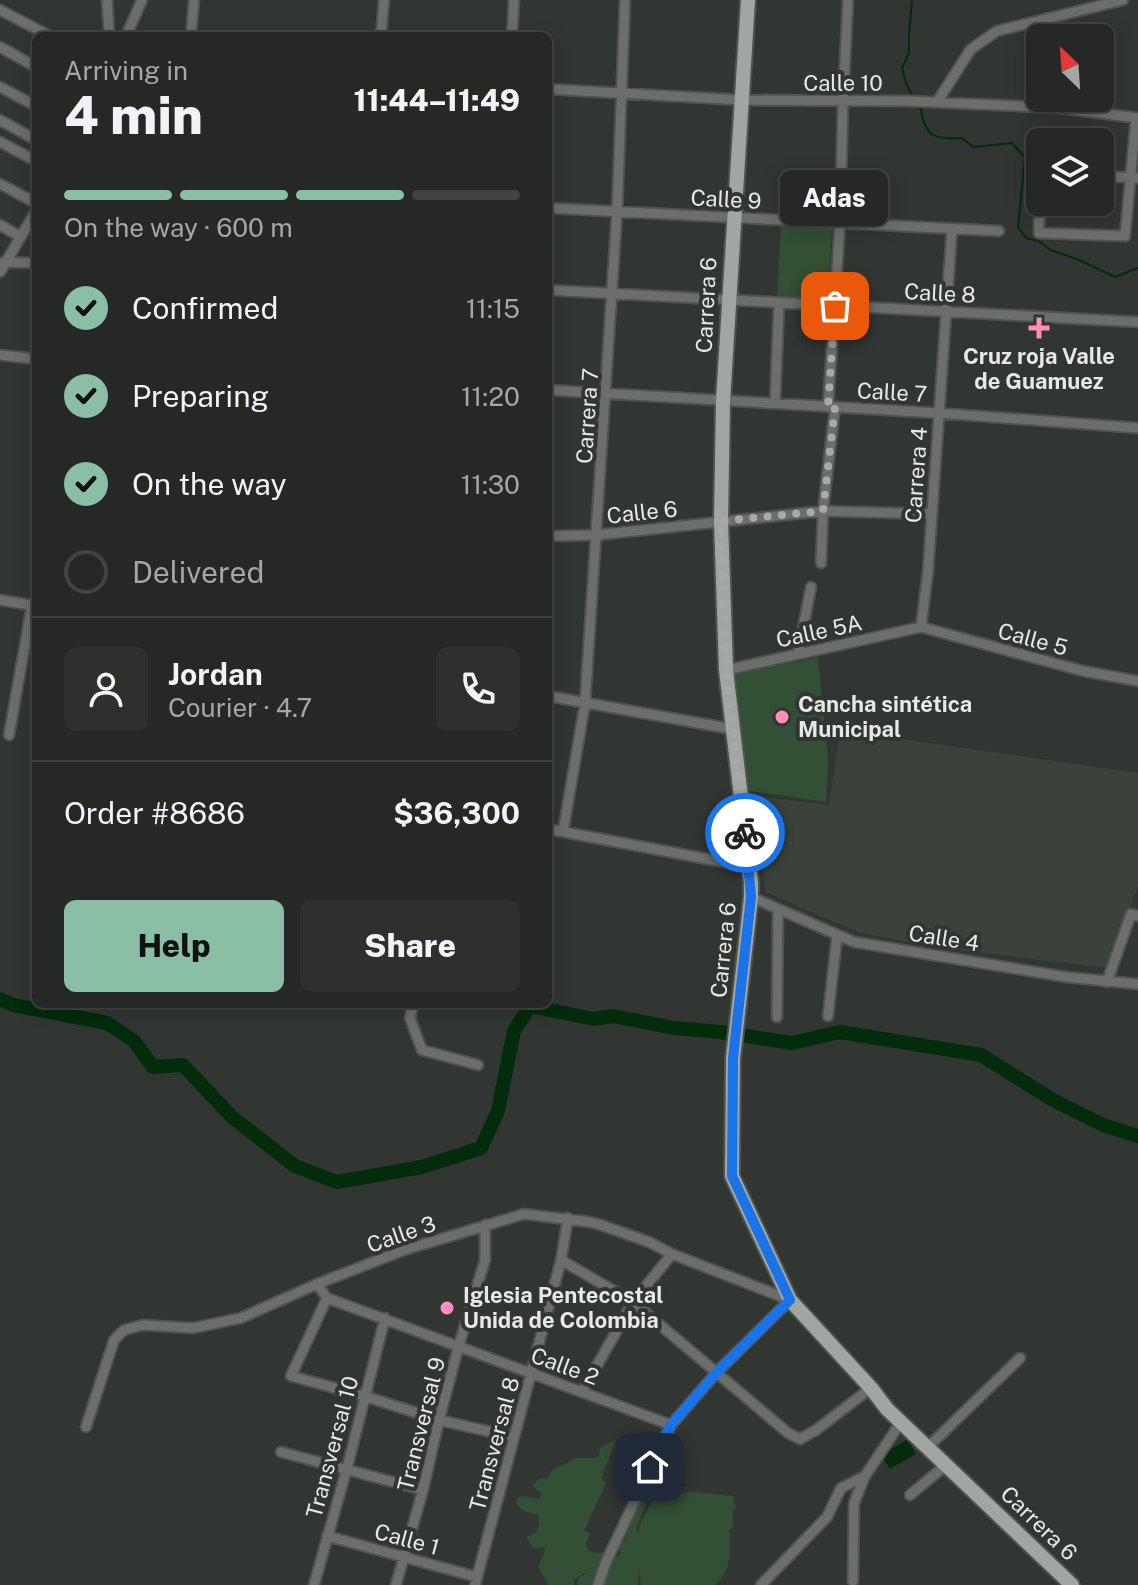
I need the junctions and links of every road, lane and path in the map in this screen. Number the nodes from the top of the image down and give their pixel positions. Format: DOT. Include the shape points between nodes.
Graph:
graph roads {
  1 [pos="107,0"];
  2 [pos="142,0"];
  3 [pos="194,0"];
  4 [pos="384,0"];
  5 [pos="514,0"];
  6 [pos="625,0"];
  7 [pos="748,0"];
  8 [pos="848,0"];
  9 [pos="1123,0"];
  10 [pos="0,10"];
  11 [pos="42,32"];
  12 [pos="109,32"];
  13 [pos="128,32"];
  14 [pos="191,32"];
  15 [pos="381,32"];
  16 [pos="512,32"];
  17 [pos="0,47"];
  18 [pos="32,65"];
  19 [pos="0,87"];
  20 [pos="552,89"];
  21 [pos="621,93"];
  22 [pos="741,100"];
  23 [pos="843,102"];
  24 [pos="937,102"];
  25 [pos="32,104"];
  26 [pos="1137,118"];
  27 [pos="0,120"];
  28 [pos="32,138"];
  29 [pos="0,142"];
  30 [pos="32,159"];
  31 [pos="1114,176"];
  32 [pos="1134,177"];
  33 [pos="0,184"];
  34 [pos="32,201"];
  35 [pos="552,208"];
  36 [pos="617,212"];
  37 [pos="1040,216"];
  38 [pos="733,218"];
  39 [pos="32,219"];
  40 [pos="840,223"];
  41 [pos="0,225"];
  42 [pos="952,229"];
  43 [pos="999,231"];
  44 [pos="21,237"];
  45 [pos="32,263"];
  46 [pos="2,265"];
  47 [pos="552,290"];
  48 [pos="612,294"];
  49 [pos="728,300"];
  50 [pos="779,303"];
  51 [pos="835,306"];
  52 [pos="945,311"];
  53 [pos="1138,322"];
  54 [pos="0,355"];
  55 [pos="32,359"];
  56 [pos="552,390"];
  57 [pos="606,394"];
  58 [pos="723,401"];
  59 [pos="775,403"];
  60 [pos="832,407"];
  61 [pos="938,413"];
  62 [pos="1138,428"];
  63 [pos="823,511"];
  64 [pos="932,514"];
  65 [pos="721,521"];
  66 [pos="596,535"];
  67 [pos="552,536"];
  68 [pos="821,563"];
  69 [pos="811,587"];
  70 [pos="0,600"];
  71 [pos="32,606"];
  72 [pos="32,616"];
  73 [pos="921,627"];
  74 [pos="798,654"];
  75 [pos="726,670"];
  76 [pos="1138,681"];
  77 [pos="552,697"];
  78 [pos="585,703"];
  79 [pos="732,729"];
  80 [pos="9,735"];
  81 [pos="552,830"];
  82 [pos="563,832"];
  83 [pos="750,867"];
  84 [pos="751,897"];
  85 [pos="778,909"];
  86 [pos="1134,915"];
  87 [pos="837,936"];
  88 [pos="1107,982"];
  89 [pos="1138,984"];
  90 [pos="412,1008"];
  91 [pos="828,1016"];
  92 [pos="777,1017"];
  93 [pos="478,1065"];
  94 [pos="568,1218"];
  95 [pos="485,1225"];
  96 [pos="672,1254"];
  97 [pos="561,1260"];
  98 [pos="317,1284"];
  99 [pos="327,1298"];
  100 [pos="790,1300"];
  101 [pos="633,1302"];
  102 [pos="385,1318"];
  103 [pos="459,1345"];
  104 [pos="1020,1358"];
  105 [pos="717,1372"];
  106 [pos="531,1374"];
  107 [pos="871,1388"];
  108 [pos="582,1392"];
  109 [pos="364,1396"];
  110 [pos="439,1420"];
  111 [pos="901,1422"];
  112 [pos="671,1425"];
  113 [pos="86,1427"];
  114 [pos="513,1437"];
  115 [pos="928,1447"];
  116 [pos="281,1452"];
  117 [pos="946,1465"];
  118 [pos="347,1468"];
  119 [pos="865,1476"];
  120 [pos="423,1490"];
  121 [pos="910,1495"];
  122 [pos="327,1536"];
  123 [pos="405,1557"];
  124 [pos="476,1581"];
  125 [pos="853,1581"];
  126 [pos="314,1585"];
  127 [pos="396,1585"];
  128 [pos="598,1585"];
  129 [pos="761,1585"];
  130 [pos="1072,1585"];
  1 -- 12 [label="street"];
  2 -- 13 [label="street"];
  3 -- 14 [label="street"];
  4 -- 15 [label="street"];
  5 -- 16 [label="street"];
  6 -- 21 [label="street, Carrera 7"];
  7 -- 22 [label="main road, Carrera 6"];
  8 -- 23 [label="street"];
  9 -- 24 [label="street" via="997,31 971,49"];
  10 -- 11 [label="street"];
  17 -- 18 [label="street"];
  19 -- 25 [label="street"];
  20 -- 21 [label="street, Calle 10"];
  21 -- 22 [label="street, Calle 10"];
  21 -- 36 [label="street, Carrera 7"];
  22 -- 23 [label="street, Calle 10"];
  22 -- 38 [label="main road, Carrera 6"];
  23 -- 24 [label="street, Calle 10"];
  23 -- 40 [label="street"];
  24 -- 26 [label="street, Calle 10"];
  26 -- 32 [label="street"];
  27 -- 28 [label="street"];
  29 -- 30 [label="street"];
  31 -- 32 [label="street"];
  32 -- 37 [label="street" via="1125,236 1039,233"];
  33 -- 34 [label="street"];
  35 -- 36 [label="street, Calle 9"];
  36 -- 38 [label="street, Calle 9"];
  36 -- 48 [label="street, Carrera 7"];
  38 -- 40 [label="street, Calle 9"];
  38 -- 49 [label="main road, Carrera 6"];
  39 -- 44 [label="street"];
  40 -- 42 [label="street, Calle 9"];
  40 -- 51 [label="street"];
  41 -- 44 [label="street"];
  42 -- 43 [label="street, Calle 9"];
  42 -- 52 [label="street, Carrera 4"];
  44 -- 46 [label="street"];
  45 -- 46 [label="street"];
  47 -- 48 [label="street, Calle 8"];
  48 -- 49 [label="street, Calle 8"];
  48 -- 57 [label="street, Carrera 7"];
  49 -- 50 [label="street, Calle 8"];
  49 -- 58 [label="main road, Carrera 6"];
  50 -- 51 [label="street, Calle 8"];
  50 -- 59 [label="street"];
  51 -- 52 [label="street, Calle 8"];
  51 -- 60 [label="street"];
  52 -- 53 [label="street, Calle 8"];
  52 -- 61 [label="street, Carrera 4"];
  54 -- 55 [label="street"];
  56 -- 57 [label="street, Calle 7"];
  57 -- 58 [label="street, Calle 7"];
  57 -- 66 [label="street, Carrera 7"];
  58 -- 59 [label="street, Calle 7"];
  58 -- 65 [label="main road, Carrera 6"];
  59 -- 60 [label="street, Calle 7"];
  60 -- 61 [label="street, Calle 7"];
  60 -- 63 [label="street"];
  61 -- 62 [label="street, Calle 7"];
  61 -- 64 [label="street, Carrera 4"];
  63 -- 64 [label="street, Calle 6"];
  63 -- 65 [label="street, Calle 6"];
  63 -- 68 [label="street"];
  64 -- 73 [label="street, Carrera 4"];
  65 -- 66 [label="street, Calle 6"];
  65 -- 75 [label="main road, Carrera 6"];
  66 -- 67 [label="street, Calle 6"];
  66 -- 78 [label="street, Carrera 7"];
  69 -- 74 [label="street"];
  70 -- 71 [label="street"];
  72 -- 80 [label="street"];
  73 -- 74 [label="street, Calle 5A"];
  73 -- 76 [label="street, Calle 5"];
  74 -- 75 [label="street, Calle 5A"];
  75 -- 79 [label="main road, Carrera 6"];
  77 -- 78 [label="street"];
  78 -- 79 [label="street"];
  78 -- 82 [label="street, Carrera 7"];
  79 -- 83 [label="main road, Carrera 6"];
  81 -- 82 [label="street"];
  82 -- 83 [label="street"];
  83 -- 84 [label="main road, Carrera 6"];
  84 -- 85 [label="street, Calle 4"];
  84 -- 100 [label="main road, Carrera 6" via="733,1058 732,1176"];
  85 -- 87 [label="street, Calle 4"];
  85 -- 92 [label="street"];
  86 -- 88 [label="street"];
  87 -- 88 [label="street, Calle 4"];
  87 -- 91 [label="street"];
  88 -- 89 [label="street, Calle 4"];
  90 -- 93 [label="street" via="410,1018 422,1050"];
  94 -- 95 [label="street, Calle 3" via="524,1214"];
  94 -- 96 [label="street, Calle 3" via="601,1225"];
  94 -- 97 [label="street, Transversal 8"];
  95 -- 98 [label="street, Calle 3"];
  95 -- 103 [label="street, Transversal 9" via="485,1260"];
  96 -- 100 [label="street, Calle 3"];
  96 -- 101 [label="street"];
  97 -- 101 [label="street"];
  97 -- 106 [label="street, Transversal 8"];
  98 -- 99 [label="street"];
  98 -- 113 [label="street, Calle 3" via="241,1318 193,1328 143,1325 124,1330 114,1340"];
  99 -- 102 [label="street, Calle 2"];
  99 -- 109 [label="street" via="291,1376"];
  100 -- 105 [label="street"];
  100 -- 107 [label="main road, Carrera 6"];
  101 -- 105 [label="street"];
  101 -- 108 [label="street"];
  102 -- 103 [label="street, Calle 2"];
  102 -- 109 [label="street, Transversal 10"];
  103 -- 106 [label="street, Calle 2"];
  103 -- 110 [label="street, Transversal 9"];
  104 -- 115 [label="street"];
  105 -- 107 [label="street" via="800,1439"];
  105 -- 112 [label="street"];
  106 -- 108 [label="street, Calle 2"];
  106 -- 114 [label="street, Transversal 8"];
  107 -- 111 [label="main road, Carrera 6"];
  108 -- 112 [label="street, Calle 2"];
  109 -- 110 [label="street"];
  109 -- 118 [label="street, Transversal 10"];
  110 -- 114 [label="street"];
  110 -- 120 [label="street, Transversal 9"];
  111 -- 115 [label="main road, Carrera 6"];
  111 -- 119 [label="street"];
  112 -- 128 [label="street"];
  114 -- 124 [label="street, Transversal 8"];
  115 -- 117 [label="main road, Carrera 6"];
  116 -- 118 [label="street"];
  117 -- 121 [label="street"];
  117 -- 130 [label="main road, Carrera 6"];
  118 -- 120 [label="street"];
  118 -- 122 [label="street, Transversal 10"];
  119 -- 125 [label="street" via="854,1503"];
  119 -- 129 [label="street" via="841,1488 827,1517"];
  120 -- 123 [label="street, Transversal 9"];
  122 -- 123 [label="street, Calle 1"];
  122 -- 126 [label="street, Transversal 10"];
  123 -- 124 [label="street, Calle 1"];
  123 -- 127 [label="street, Transversal 9"];
}
